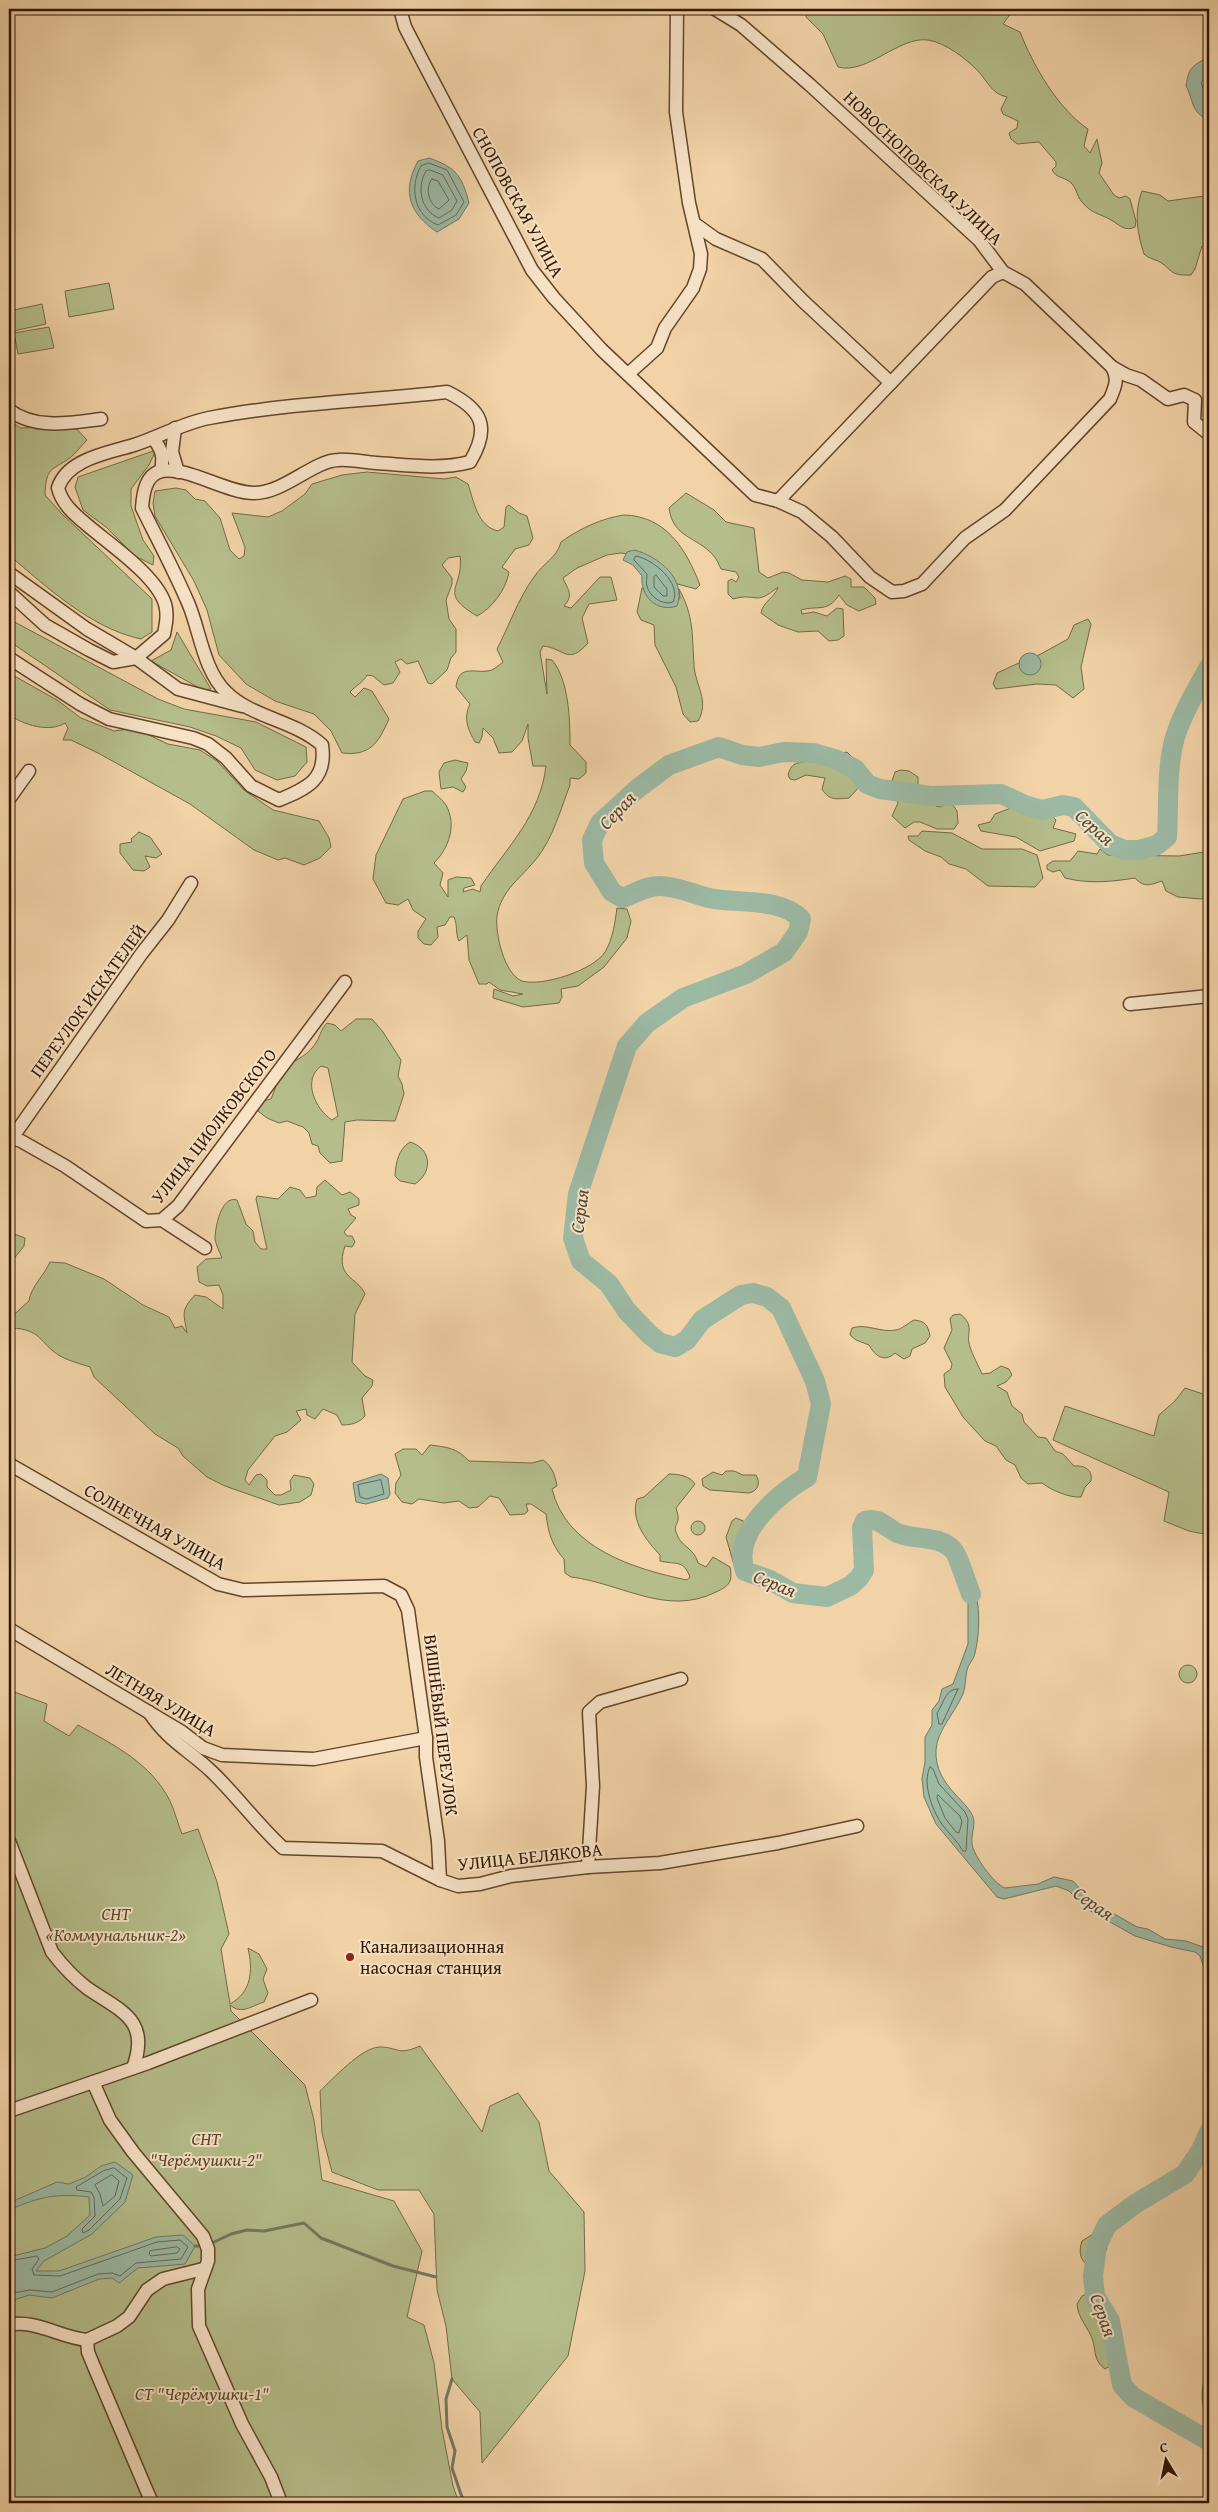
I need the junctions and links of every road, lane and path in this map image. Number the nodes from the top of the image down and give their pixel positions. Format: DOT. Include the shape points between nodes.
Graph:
graph roads {
  1 [pos="400,9"];
  2 [pos="677,9"];
  3 [pos="715,9"];
  4 [pos="695,224"];
  5 [pos="1003,272"];
  6 [pos="1112,367"];
  7 [pos="628,374"];
  8 [pos="891,382"];
  9 [pos="9,410"];
  10 [pos="101,419"];
  11 [pos="175,428"];
  12 [pos="1209,434"];
  13 [pos="153,438"];
  14 [pos="161,471"];
  15 [pos="178,472"];
  16 [pos="778,500"];
  17 [pos="9,573"];
  18 [pos="10,594"];
  19 [pos="58,608"];
  20 [pos="9,658"];
  21 [pos="136,658"];
  22 [pos="244,706"];
  23 [pos="29,771"];
  24 [pos="9,799"];
  25 [pos="191,883"];
  26 [pos="345,982"];
  27 [pos="1209,996"];
  28 [pos="1130,1004"];
  29 [pos="10,1138"];
  30 [pos="162,1220"];
  31 [pos="205,1248"];
  32 [pos="9,1464"];
  33 [pos="384,1586"];
  34 [pos="9,1629"];
  35 [pos="681,1679"];
  36 [pos="149,1712"];
  37 [pos="426,1738"];
  38 [pos="856,1826"];
  39 [pos="9,1842"];
  40 [pos="588,1867"];
  41 [pos="440,1880"];
  42 [pos="311,2000"];
  43 [pos="133,2068"];
  44 [pos="93,2082"];
  45 [pos="9,2111"];
  46 [pos="203,2269"];
  47 [pos="9,2325"];
  48 [pos="88,2340"];
  49 [pos="152,2503"];
  50 [pos="281,2503"];
  1 -- 7 [label="street, СНОПОВСКАЯ УЛИЦА" via="405,27 532,270 554,298"];
  2 -- 4 [label="street" via="676,112"];
  3 -- 5 [label="street, НОВОСНОПОВСКАЯ УЛИЦА" via="740,25 810,85 979,240"];
  4 -- 7 [label="street" via="701,254 693,288 665,328 657,348"];
  4 -- 8 [label="street" via="716,239 762,259 802,301"];
  5 -- 6 [label="street, НОВОСНОПОВСКАЯ УЛИЦА" via="1025,284"];
  5 -- 8 [label="street" via="992,277"];
  6 -- 12 [label="street, НОВОСНОПОВСКАЯ УЛИЦА" via="1141,380 1168,399 1184,395 1195,400 1194,422"];
  6 -- 16 [label="street, СНОПОВСКАЯ УЛИЦА" via="1116,385 1110,399 1005,510 965,538 922,584 892,592 870,577 802,512"];
  7 -- 16 [label="street, СНОПОВСКАЯ УЛИЦА" via="755,495"];
  8 -- 16 [label="street"];
  9 -- 10 [label="street" via="29,421 62,424"];
  11 -- 13 [label="street"];
  11 -- 15 [label="street" via="172,452"];
  11 -- 15 [label="street" via="208,418 248,412 447,392 466,401 479,416 481,434 480,445 470,462 456,466 336,460 270,490 255,493 239,492"];
  13 -- 14 [label="street" via="162,450"];
  13 -- 21 [label="street" via="90,458 67,472 58,488 75,514 137,567 161,593 167,616 164,634"];
  14 -- 15 [label="street"];
  14 -- 22 [label="street" via="152,477 143,491 142,508 189,605 212,670 225,691"];
  17 -- 19 [label="street"];
  18 -- 19 [label="street"];
  18 -- 21 [label="street" via="45,626 105,658 114,662"];
  19 -- 21 [label="street"];
  20 -- 22 [label="street" via="109,719 208,744 226,758 251,786 279,800 307,786 322,770 322,745 291,724"];
  21 -- 22 [label="street" via="178,689"];
  23 -- 24 [label="street"];
  25 -- 29 [label="street, ПЕРЕУЛОК ИСКАТЕЛЕЙ" via="168,920"];
  26 -- 30 [label="street, УЛИЦА ЦИОЛКОВСКОГО" via="178,1206"];
  27 -- 28 [label="street"];
  29 -- 30 [label="street, УЛИЦА ЦИОЛКОВСКОГО" via="65,1166 146,1221"];
  30 -- 31 [label="street"];
  32 -- 33 [label="street, СОЛНЕЧНАЯ УЛИЦА" via="218,1584 243,1590"];
  33 -- 37 [label="street, ВИШНЁВЫЙ ПЕРЕУЛОК" via="401,1595 408,1610"];
  34 -- 36 [label="street, ЛЕТНЯЯ УЛИЦА"];
  35 -- 40 [label="street" via="600,1702 589,1712 593,1786"];
  36 -- 37 [label="street, ЛЕТНЯЯ УЛИЦА" via="203,1748 222,1755 314,1759"];
  36 -- 41 [label="street, УЛИЦА БЕЛЯКОВА" via="161,1730 212,1771 282,1848 382,1850"];
  37 -- 41 [label="street, ВИШНЁВЫЙ ПЕРЕУЛОК"];
  38 -- 40 [label="street, УЛИЦА БЕЛЯКОВА" via="660,1863"];
  39 -- 43 [label="street" via="52,1952 86,1988 119,2007 134,2025 139,2052"];
  40 -- 41 [label="street, УЛИЦА БЕЛЯКОВА" via="458,1886"];
  42 -- 43 [label="street"];
  43 -- 44 [label="street"];
  44 -- 45 [label="street"];
  44 -- 46 [label="street" via="110,2120 203,2236 208,2249 208,2261"];
  46 -- 48 [label="street" via="163,2279 147,2290 129,2317"];
  46 -- 50 [label="street" via="197,2308 204,2342"];
  47 -- 48 [label="street" via="30,2325 74,2339"];
  48 -- 49 [label="street" via="88,2352"];
}
